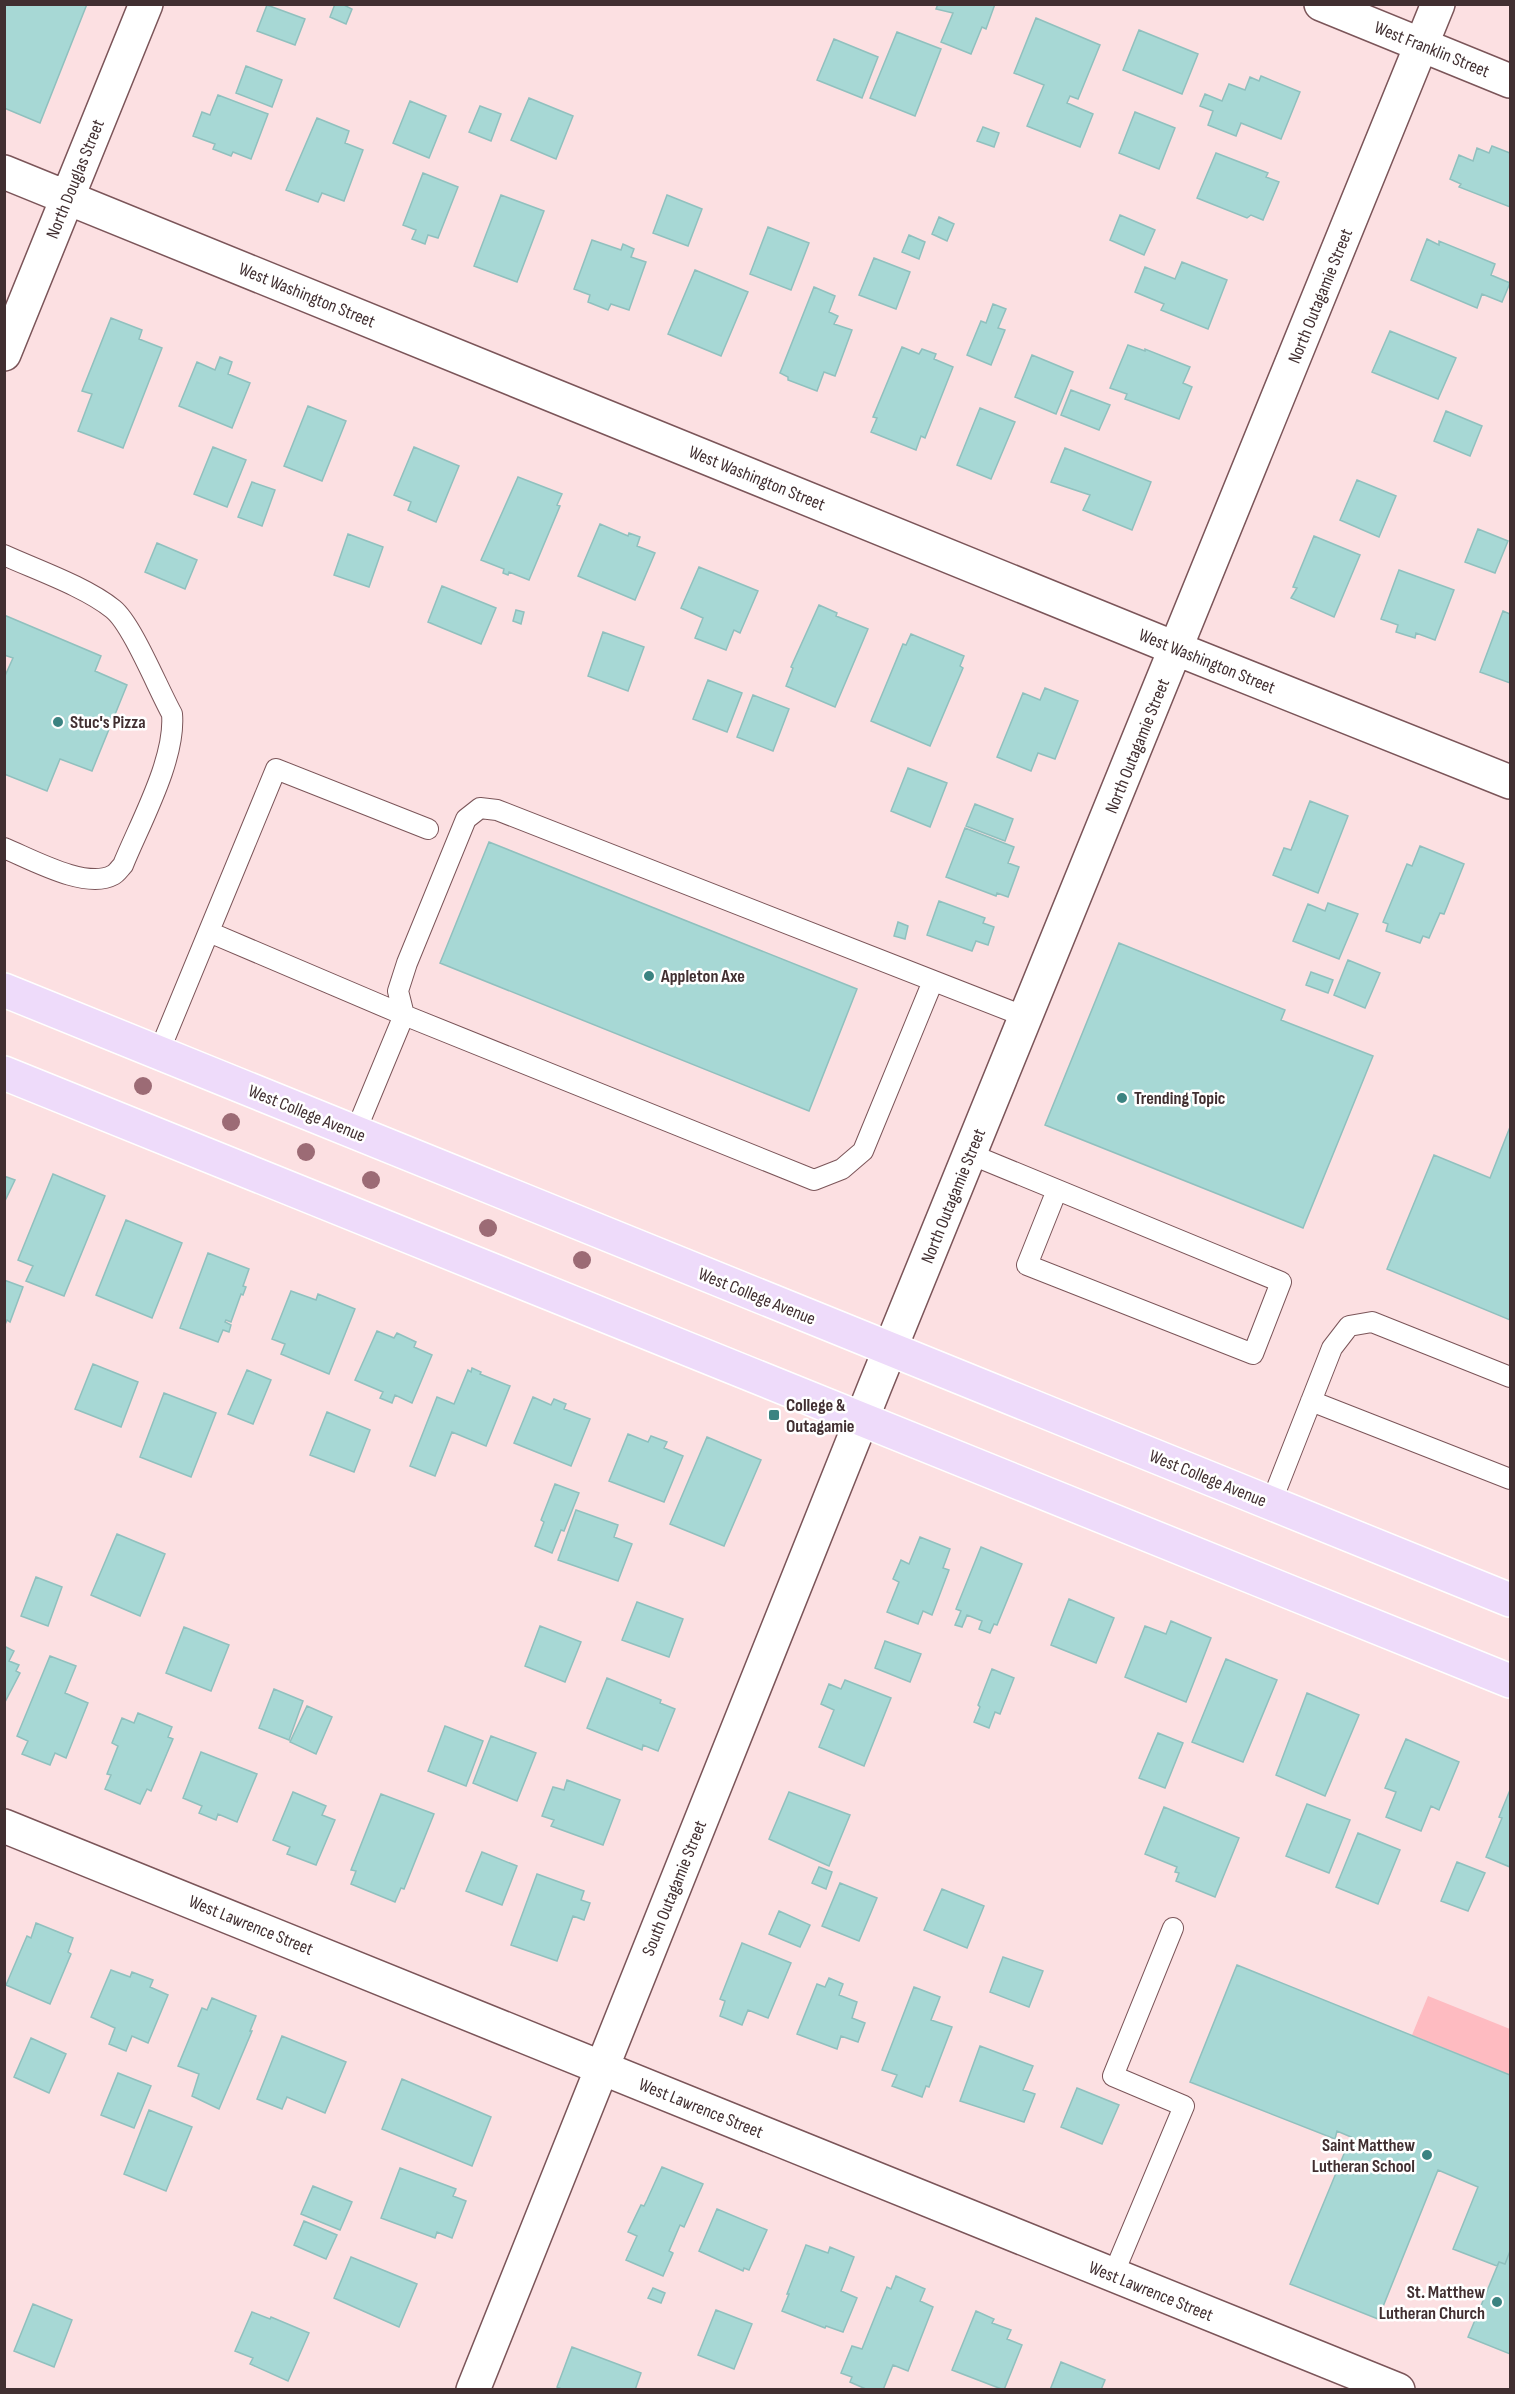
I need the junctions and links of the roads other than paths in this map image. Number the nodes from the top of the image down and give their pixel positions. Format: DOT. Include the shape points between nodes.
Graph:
graph roads {
  1 [pos="146,4"];
  2 [pos="1321,4"];
  3 [pos="1438,4"];
  4 [pos="1422,45"];
  5 [pos="1510,81"];
  6 [pos="4,172"];
  7 [pos="68,198"];
  8 [pos="4,354"];
  9 [pos="4,555"];
  10 [pos="1177,649"];
  11 [pos="1510,782"];
  12 [pos="428,829"];
  13 [pos="4,848"];
  14 [pos="209,932"];
  15 [pos="933,981"];
  16 [pos="4,990"];
  17 [pos="404,1015"];
  18 [pos="1026,1017"];
  19 [pos="159,1052"];
  20 [pos="4,1073"];
  21 [pos="355,1133"];
  22 [pos="970,1155"];
  23 [pos="1057,1190"];
  24 [pos="890,1350"];
  25 [pos="1510,1377"];
  26 [pos="875,1386"];
  27 [pos="1311,1401"];
  28 [pos="862,1418"];
  29 [pos="1510,1479"];
  30 [pos="1271,1503"];
  31 [pos="1510,1600"];
  32 [pos="1510,1681"];
  33 [pos="4,1826"];
  34 [pos="1173,1928"];
  35 [pos="602,2067"];
  36 [pos="1113,2275"];
  37 [pos="473,2390"];
  38 [pos="1398,2390"];
  1 -- 7 [label="street, North Douglas Street"];
  2 -- 4 [label="street, West Franklin Street"];
  3 -- 4 [label="street, North Outagamie Street"];
  4 -- 5 [label="street, West Franklin Street"];
  4 -- 10 [label="street, North Outagamie Street"];
  6 -- 7 [label="street, West Washington Street"];
  7 -- 8 [label="street, North Douglas Street"];
  7 -- 10 [label="street, West Washington Street"];
  9 -- 13 [label="lane" via="114,609 172,714 174,729 158,783 123,865 115,874 92,880"];
  10 -- 11 [label="street, West Washington Street"];
  10 -- 18 [label="street, North Outagamie Street"];
  12 -- 14 [label="lane" via="276,769"];
  14 -- 17 [label="lane"];
  14 -- 19 [label="lane"];
  15 -- 17 [label="lane" via="863,1151 842,1169 814,1180"];
  15 -- 17 [label="lane" via="497,810 480,808 466,819 407,963 398,991"];
  15 -- 18 [label="lane"];
  16 -- 19 [label="main road, West College Avenue"];
  17 -- 21 [label="lane"];
  18 -- 22 [label="street, North Outagamie Street"];
  19 -- 21 [label="main road, West College Avenue"];
  20 -- 28 [label="main road"];
  21 -- 24 [label="main road, West College Avenue"];
  22 -- 23 [label="lane"];
  22 -- 24 [label="street, North Outagamie Street"];
  23 -- 23 [label="lane" via="1281,1282 1252,1354 1027,1265"];
  24 -- 26 [label="street, North Outagamie Street"];
  24 -- 30 [label="main road, West College Avenue"];
  25 -- 27 [label="lane" via="1372,1322 1348,1326 1332,1348"];
  26 -- 28 [label="street, South Outagamie Street"];
  27 -- 29 [label="lane"];
  27 -- 30 [label="lane"];
  28 -- 32 [label="main road"];
  28 -- 35 [label="street, South Outagamie Street"];
  30 -- 31 [label="main road, West College Avenue"];
  33 -- 35 [label="street, West Lawrence Street"];
  34 -- 36 [label="lane" via="1113,2076 1184,2106"];
  35 -- 36 [label="street, West Lawrence Street"];
  35 -- 37 [label="street, South Outagamie Street"];
  36 -- 38 [label="street, West Lawrence Street"];
}
